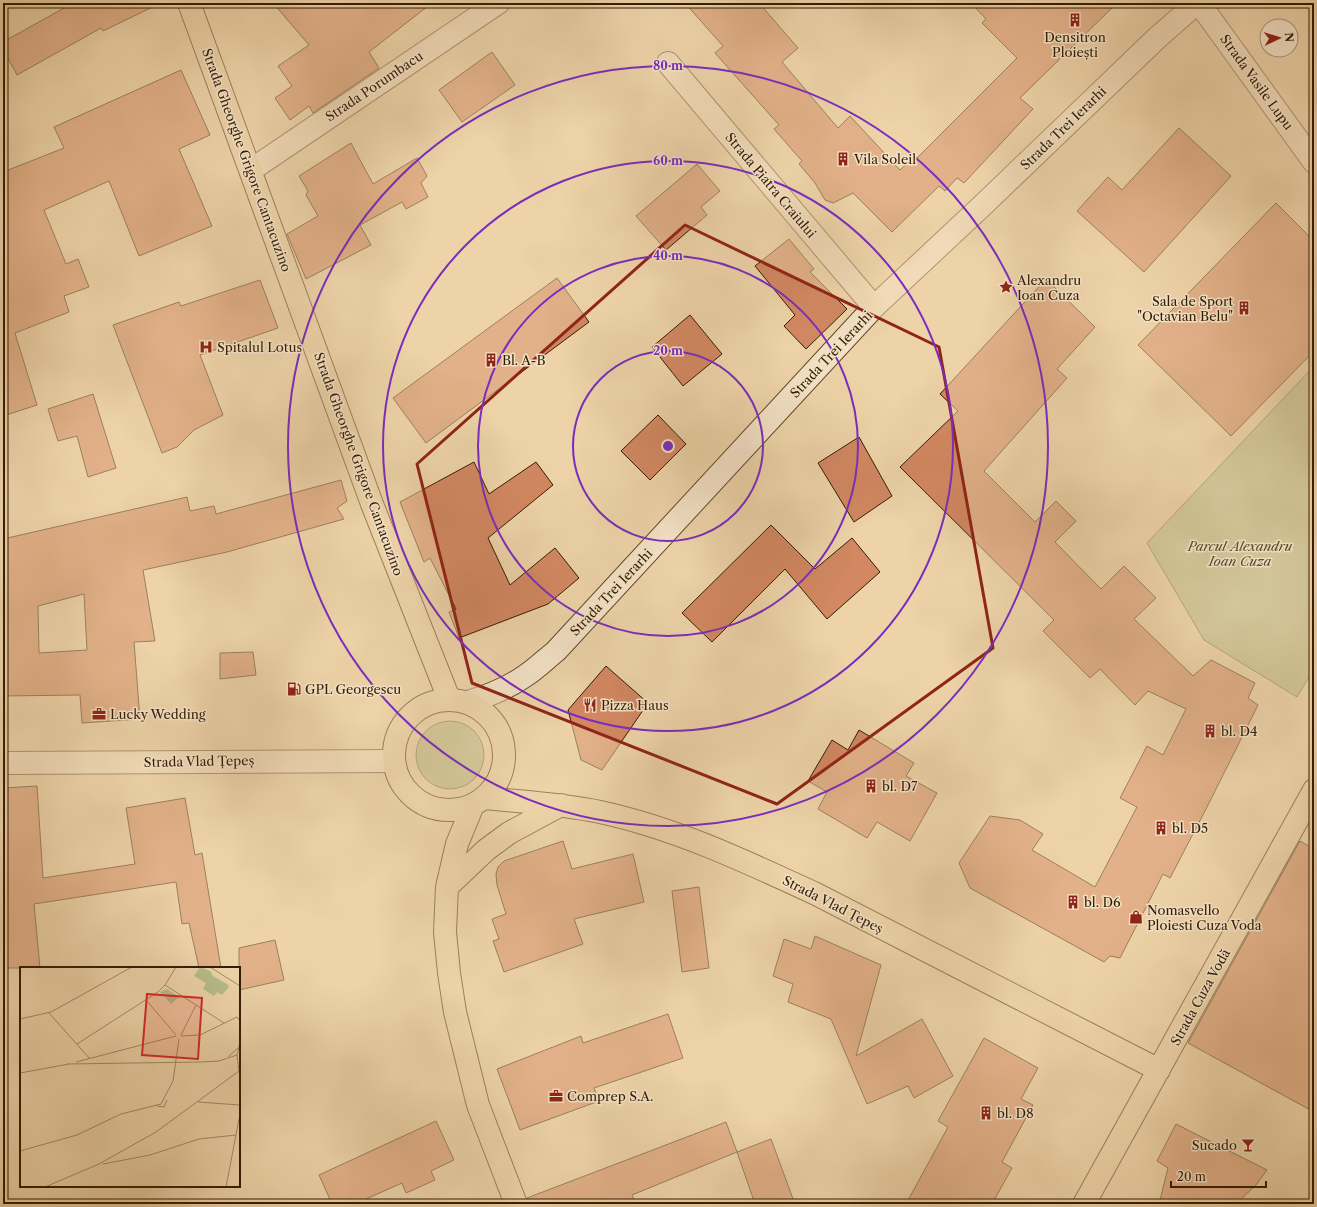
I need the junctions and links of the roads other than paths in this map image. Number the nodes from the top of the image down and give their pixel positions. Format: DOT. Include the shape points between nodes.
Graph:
graph roads {
  1 [pos="189,3"];
  2 [pos="498,3"];
  3 [pos="1198,3"];
  4 [pos="668,63"];
  5 [pos="1314,162"];
  6 [pos="250,170"];
  7 [pos="874,307"];
  8 [pos="458,701"];
  9 [pos="394,761"];
  10 [pos="3,763"];
  11 [pos="1314,790"];
  12 [pos="479,801"];
  13 [pos="561,805"];
  14 [pos="447,887"];
  15 [pos="1160,1070"];
  16 [pos="516,1204"];
  17 [pos="1084,1204"];
  1 -- 6 [label="main road, Strada Gheorghe Grigore Cantacuzino"];
  2 -- 6 [label="street, Strada Porumbacu"];
  3 -- 5 [label="street, Strada Vasile Lupu"];
  3 -- 7 [label="street, Strada Trei Ierarhi" via="1158,37"];
  4 -- 7 [label="street, Strada Piatra Craiului"];
  6 -- 8 [label="main road, Strada Gheorghe Grigore Cantacuzino" via="372,504"];
  7 -- 8 [label="street, Strada Trei Ierarhi" via="556,651 521,679 503,689"];
  8 -- 9 [label="main road" via="435,701 410,715 397,737"];
  8 -- 12 [label="main road" via="479,708 488,715 501,734 504,745 503,768 496,784"];
  9 -- 10 [label="street, Strada Vlad Țepeș"];
  9 -- 12 [label="main road" via="396,772 407,791 425,805 447,810 460,809"];
  11 -- 15 [label="main road, Strada Cuza Vodă"];
  12 -- 13 [label="main road, Strada Vlad Țepeș"];
  12 -- 14 [label="main road" via="457,844"];
  13 -- 14 [label="main road" via="509,833 491,846"];
  13 -- 15 [label="main road, Strada Vlad Țepeș" via="601,812 640,823 764,870 816,894"];
  14 -- 16 [label="main road" via="445,932 455,1012 478,1105"];
  15 -- 17 [label="main road, Strada Cuza Vodă"];
}
